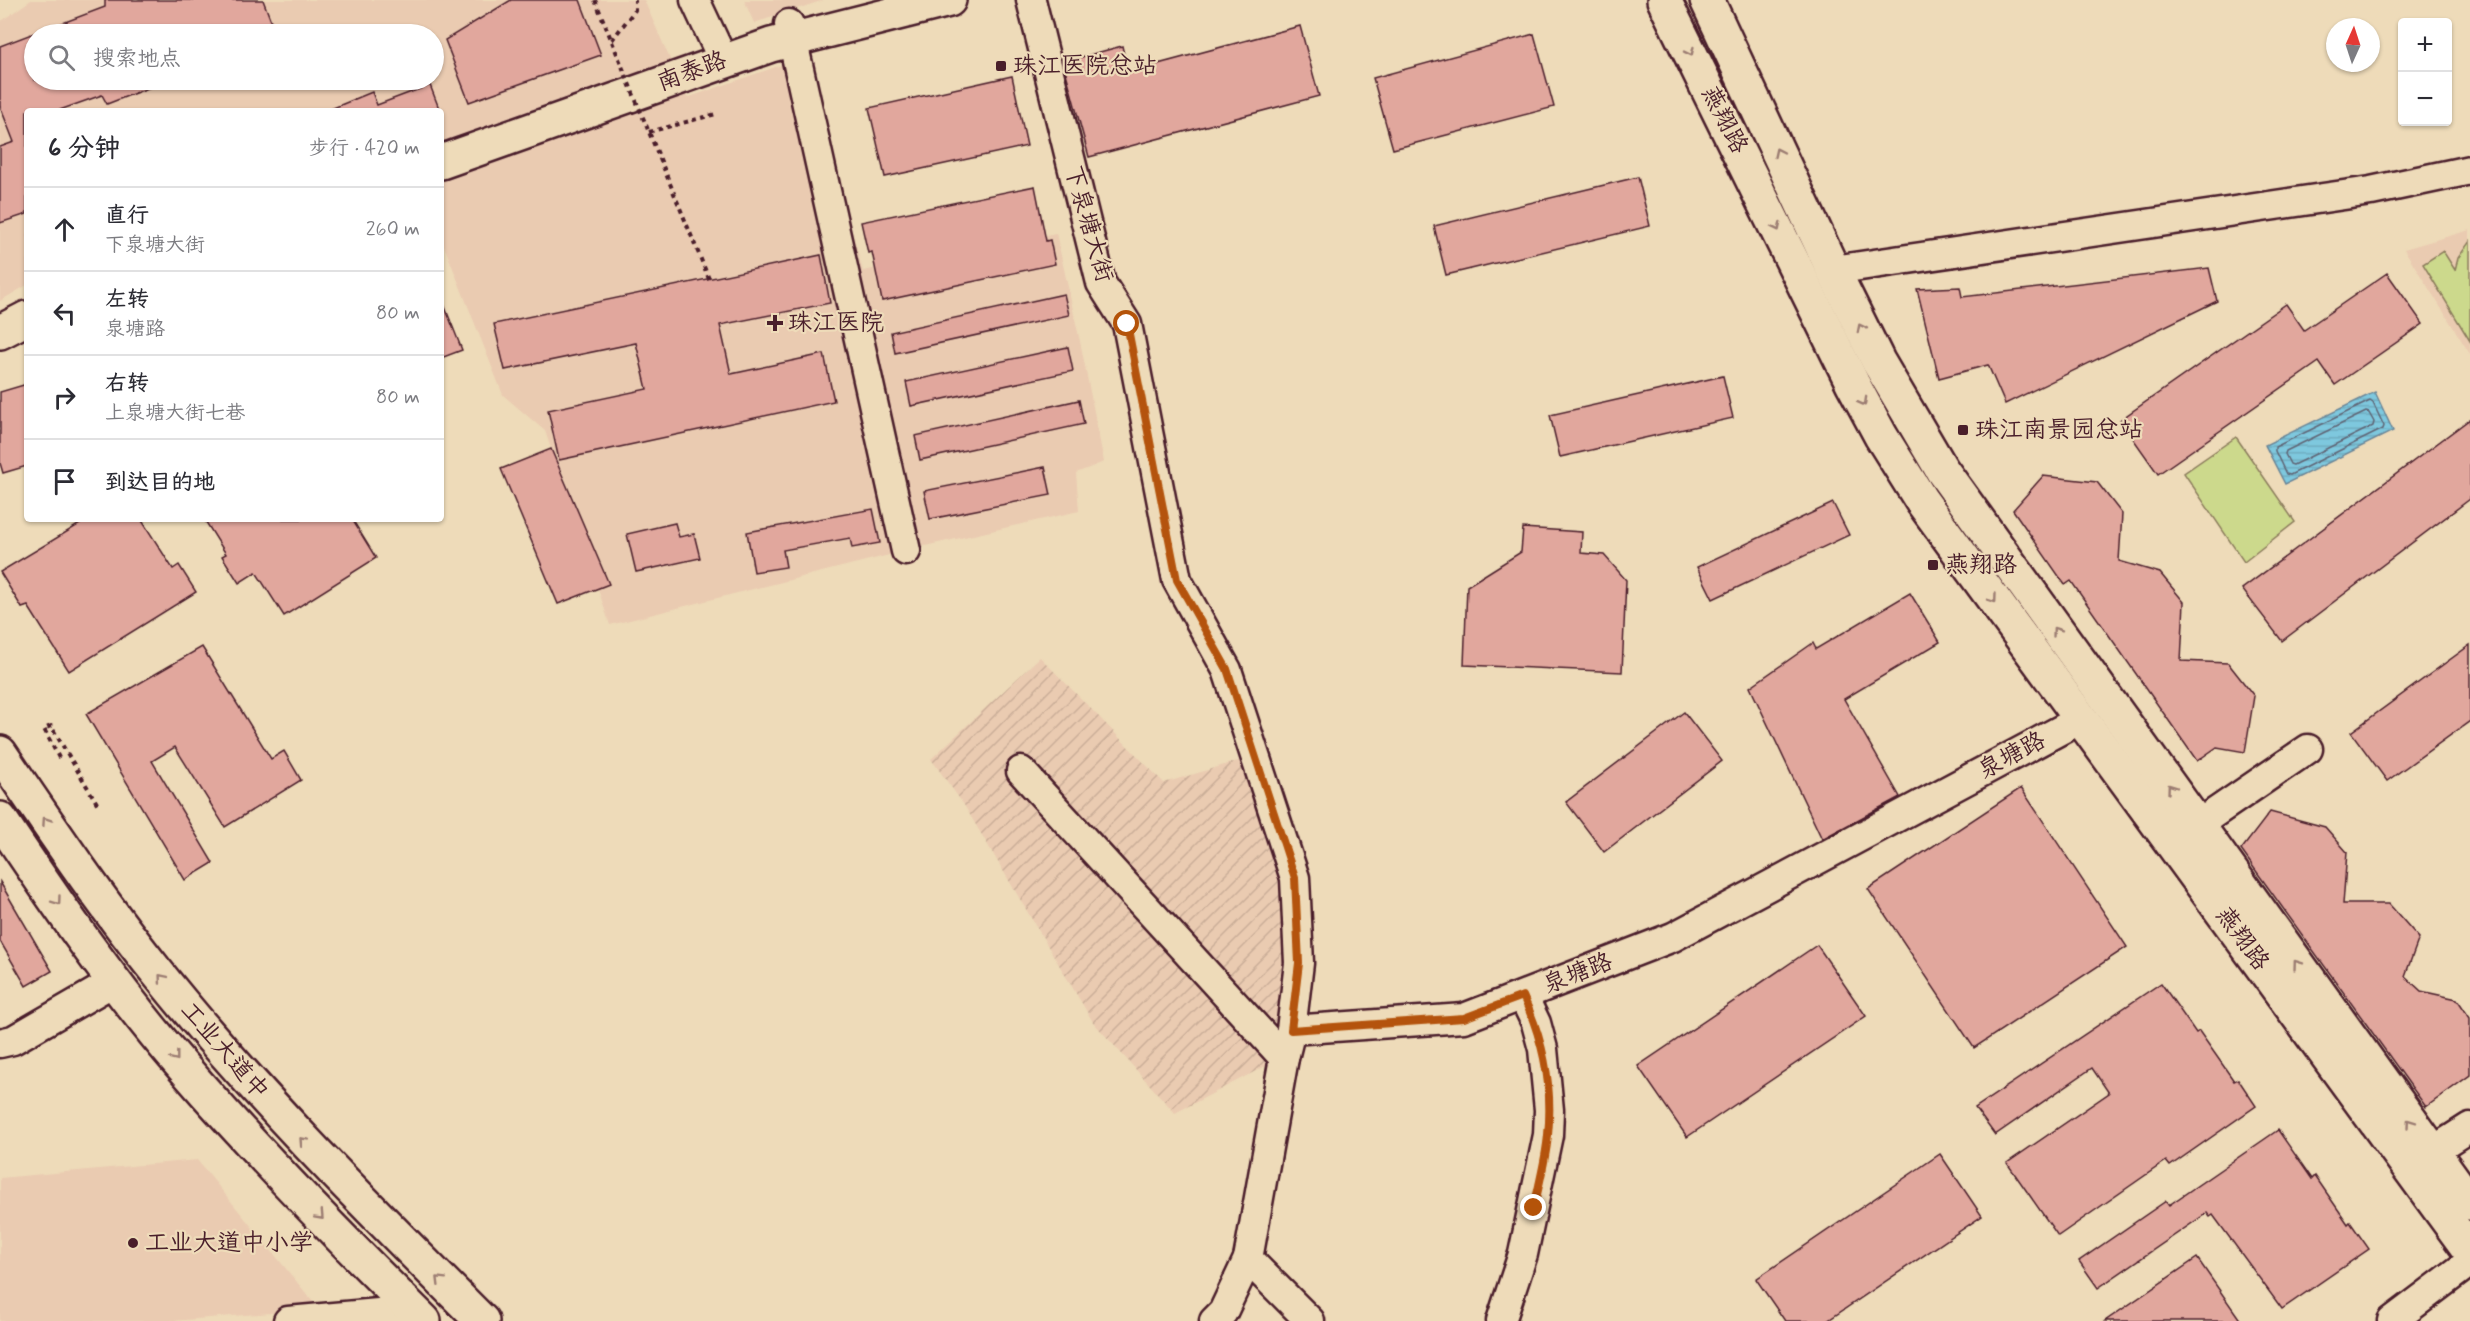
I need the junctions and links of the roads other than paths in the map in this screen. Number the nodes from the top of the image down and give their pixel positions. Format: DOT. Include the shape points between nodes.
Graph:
graph roads {
  1 [pos="695,0"];
  2 [pos="876,0"];
  3 [pos="949,0"];
  4 [pos="1031,0"];
  5 [pos="1664,0"];
  6 [pos="1707,0"];
  7 [pos="791,31"];
  8 [pos="717,47"];
  9 [pos="444,146"];
  10 [pos="444,161"];
  11 [pos="2470,170"];
  12 [pos="1833,270"];
  13 [pos="24,304"];
  14 [pos="0,316"];
  15 [pos="24,320"];
  16 [pos="0,332"];
  17 [pos="906,551"];
  18 [pos="2081,719"];
  19 [pos="2308,749"];
  20 [pos="0,753"];
  21 [pos="1022,771"];
  22 [pos="0,819"];
  23 [pos="2197,825"];
  24 [pos="115,981"];
  25 [pos="1523,996"];
  26 [pos="1291,1030"];
  27 [pos="0,1043"];
  28 [pos="1284,1058"];
  29 [pos="2470,1127"];
  30 [pos="2431,1152"];
  31 [pos="2470,1203"];
  32 [pos="2470,1251"];
  33 [pos="1248,1259"];
  34 [pos="2470,1262"];
  35 [pos="419,1316"];
  36 [pos="288,1321"];
  37 [pos="482,1321"];
  38 [pos="1214,1321"];
  39 [pos="1310,1321"];
  40 [pos="1501,1321"];
  41 [pos="2392,1321"];
  1 -- 8 [label="street"];
  2 -- 7 [label="main road, 南泰路"];
  3 -- 7 [label="main road, 南泰路"];
  4 -- 26 [label="street, 下泉塘大街" via="1101,283 1127,324 1177,580 1227,669 1295,878 1299,963"];
  5 -- 18 [label="main road, 燕翔路, one-way" via="1881,436 1921,500"];
  12 -- 6 [label="main road, 燕翔路, one-way"];
  7 -- 8 [label="main road, 南泰路"];
  7 -- 10 [label="main road, 南泰路" via="692,72"];
  7 -- 17 [label="street"];
  8 -- 9 [label="main road, 南泰路"];
  11 -- 12 [label="street" via="2371,191"];
  23 -- 12 [label="main road, 燕翔路, one-way" via="1942,470 1878,361"];
  13 -- 14 [label="main road"];
  15 -- 16 [label="main road"];
  18 -- 25 [label="street, 泉塘路" via="1673,937"];
  18 -- 32 [label="main road, 燕翔路"];
  19 -- 23 [label="street"];
  37 -- 20 [label="main road, 工业大道中, one-way" via="260,1094 178,997 72,860"];
  21 -- 28 [label="street"];
  22 -- 24 [label="main road, one-way"];
  30 -- 23 [label="main road, 燕翔路, one-way"];
  24 -- 27 [label="street" via="14,1040"];
  24 -- 35 [label="main road, one-way" via="218,1106"];
  25 -- 26 [label="street, 泉塘路" via="1464,1018"];
  25 -- 40 [label="street" via="1543,1048 1548,1135 1523,1254"];
  26 -- 28 [label="street"];
  28 -- 33 [label="street"];
  29 -- 30 [label="street"];
  30 -- 31 [label="main road, 燕翔路"];
  33 -- 38 [label="street" via="1223,1312"];
  33 -- 39 [label="street"];
  34 -- 41 [label="street"];
  35 -- 36 [label="street"];
}
